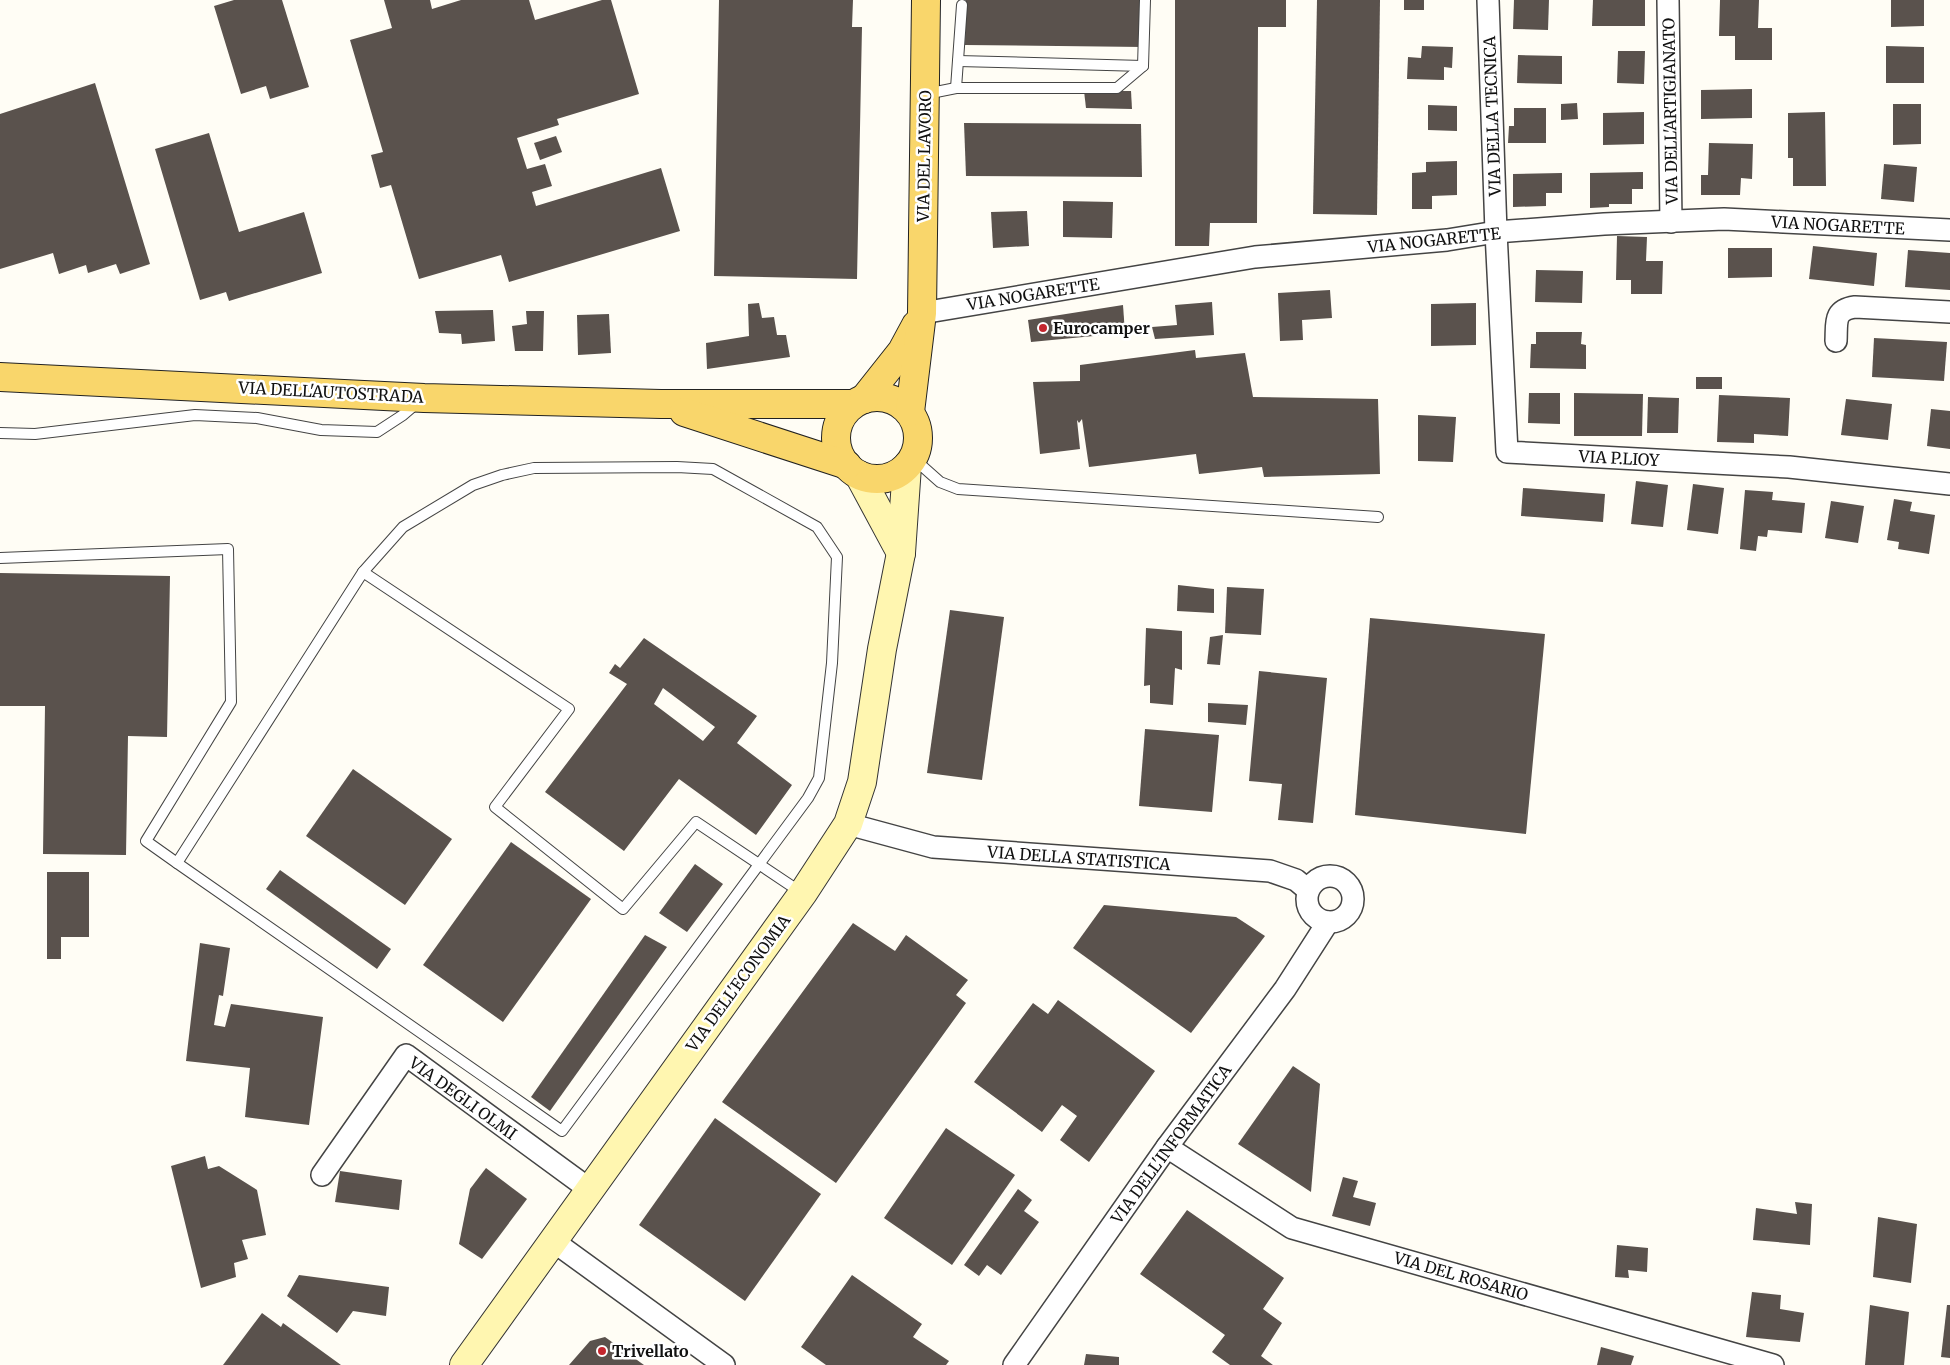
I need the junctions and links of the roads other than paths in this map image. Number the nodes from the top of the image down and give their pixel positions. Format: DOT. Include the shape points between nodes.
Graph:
graph roads {
  1 [pos="926,0"];
  2 [pos="1145,0"];
  3 [pos="1488,0"];
  4 [pos="1668,0"];
  5 [pos="962,5"];
  6 [pos="958,60"];
  7 [pos="1143,66"];
  8 [pos="956,88"];
  9 [pos="925,94"];
  10 [pos="1672,222"];
  11 [pos="1950,230"];
  12 [pos="1496,232"];
  13 [pos="922,312"];
  14 [pos="1950,312"];
  15 [pos="1836,341"];
  16 [pos="0,377"];
  17 [pos="424,398"];
  18 [pos="859,401"];
  19 [pos="661,404"];
  20 [pos="910,412"];
  21 [pos="0,433"];
  22 [pos="910,462"];
  23 [pos="853,470"];
  24 [pos="1950,484"];
  25 [pos="1378,517"];
  26 [pos="901,553"];
  27 [pos="0,558"];
  28 [pos="363,572"];
  29 [pos="848,824"];
  30 [pos="177,863"];
  31 [pos="759,864"];
  32 [pos="1308,890"];
  33 [pos="803,893"];
  34 [pos="1328,922"];
  35 [pos="1167,1147"];
  36 [pos="322,1175"];
  37 [pos="589,1190"];
  38 [pos="553,1241"];
  39 [pos="464,1365"];
  40 [pos="724,1365"];
  41 [pos="1014,1365"];
  42 [pos="1773,1365"];
  1 -- 9 [label="main road, VIA DEL LAVORO"];
  2 -- 7 [label="lane"];
  3 -- 12 [label="street, VIA DELLA TECNICA"];
  4 -- 10 [label="street, VIA DELL'ARTIGIANATO"];
  5 -- 6 [label="lane"];
  6 -- 7 [label="lane"];
  6 -- 8 [label="lane"];
  7 -- 8 [label="lane" via="1117,88"];
  8 -- 9 [label="lane"];
  9 -- 13 [label="main road, VIA DEL LAVORO"];
  10 -- 11 [label="street, VIA NOGARETTE" via="1724,219"];
  10 -- 12 [label="street, VIA NOGARETTE"];
  12 -- 13 [label="street, VIA NOGARETTE" via="1447,240 1255,257"];
  12 -- 24 [label="street, VIA P.LIOY" via="1507,452 1789,467"];
  13 -- 18 [label="main road, VIA DEL LAVORO" via="902,351"];
  13 -- 20 [label="main road, VIA DEL LAVORO"];
  14 -- 15 [label="street" via="1846,308 1838,316"];
  16 -- 17 [label="main road, VIA DELL'AUTOSTRADA"];
  17 -- 19 [label="main road, VIA DELL'AUTOSTRADA"];
  17 -- 21 [label="lane" via="377,432 321,430 257,418 195,415 34,434"];
  18 -- 19 [label="main road, VIA DELL'AUTOSTRADA"];
  18 -- 20 [label="main road, VIA DELL'AUTOSTRADA" via="877,396 889,398"];
  18 -- 23 [label="main road" via="844,414 836,440 839,454"];
  19 -- 23 [label="main road, VIA DELL'AUTOSTRADA"];
  20 -- 22 [label="main road" via="916,422 918,447"];
  22 -- 23 [label="main road, VIA DELL'AUTOSTRADA" via="896,474 884,478 871,478"];
  22 -- 25 [label="lane" via="940,482 958,489"];
  22 -- 26 [label="main road, VIA DELL'ECONOMIA"];
  23 -- 26 [label="main road"];
  26 -- 29 [label="main road, VIA DELL'ECONOMIA" via="882,649 862,782"];
  27 -- 30 [label="lane" via="228,549 231,702 146,841"];
  28 -- 30 [label="lane"];
  28 -- 31 [label="lane" via="569,709 495,807 623,909 696,822"];
  28 -- 31 [label="lane" via="403,527 473,485 534,468 713,469 817,527 837,557 832,663 819,778"];
  29 -- 32 [label="street, VIA DELLA STATISTICA" via="933,847 1270,871 1296,880"];
  29 -- 33 [label="main road, VIA DELL'ECONOMIA"];
  30 -- 31 [label="lane" via="562,1131"];
  31 -- 33 [label="lane"];
  32 -- 34 [label="street" via="1310,911 1315,917"];
  32 -- 34 [label="street" via="1317,879 1331,876 1344,881 1349,887 1353,900 1347,914 1342,919"];
  33 -- 37 [label="main road, VIA DELL'ECONOMIA"];
  34 -- 35 [label="street, VIA DELL'INFORMATICA" via="1285,989"];
  35 -- 41 [label="street, VIA DELL'INFORMATICA"];
  35 -- 42 [label="street, VIA DEL ROSARIO" via="1292,1228"];
  36 -- 37 [label="street, VIA DEGLI OLMI" via="406,1055"];
  37 -- 38 [label="main road, VIA DELL'ECONOMIA"];
  38 -- 39 [label="main road, VIA DELL'ECONOMIA"];
  38 -- 40 [label="street"];
}
